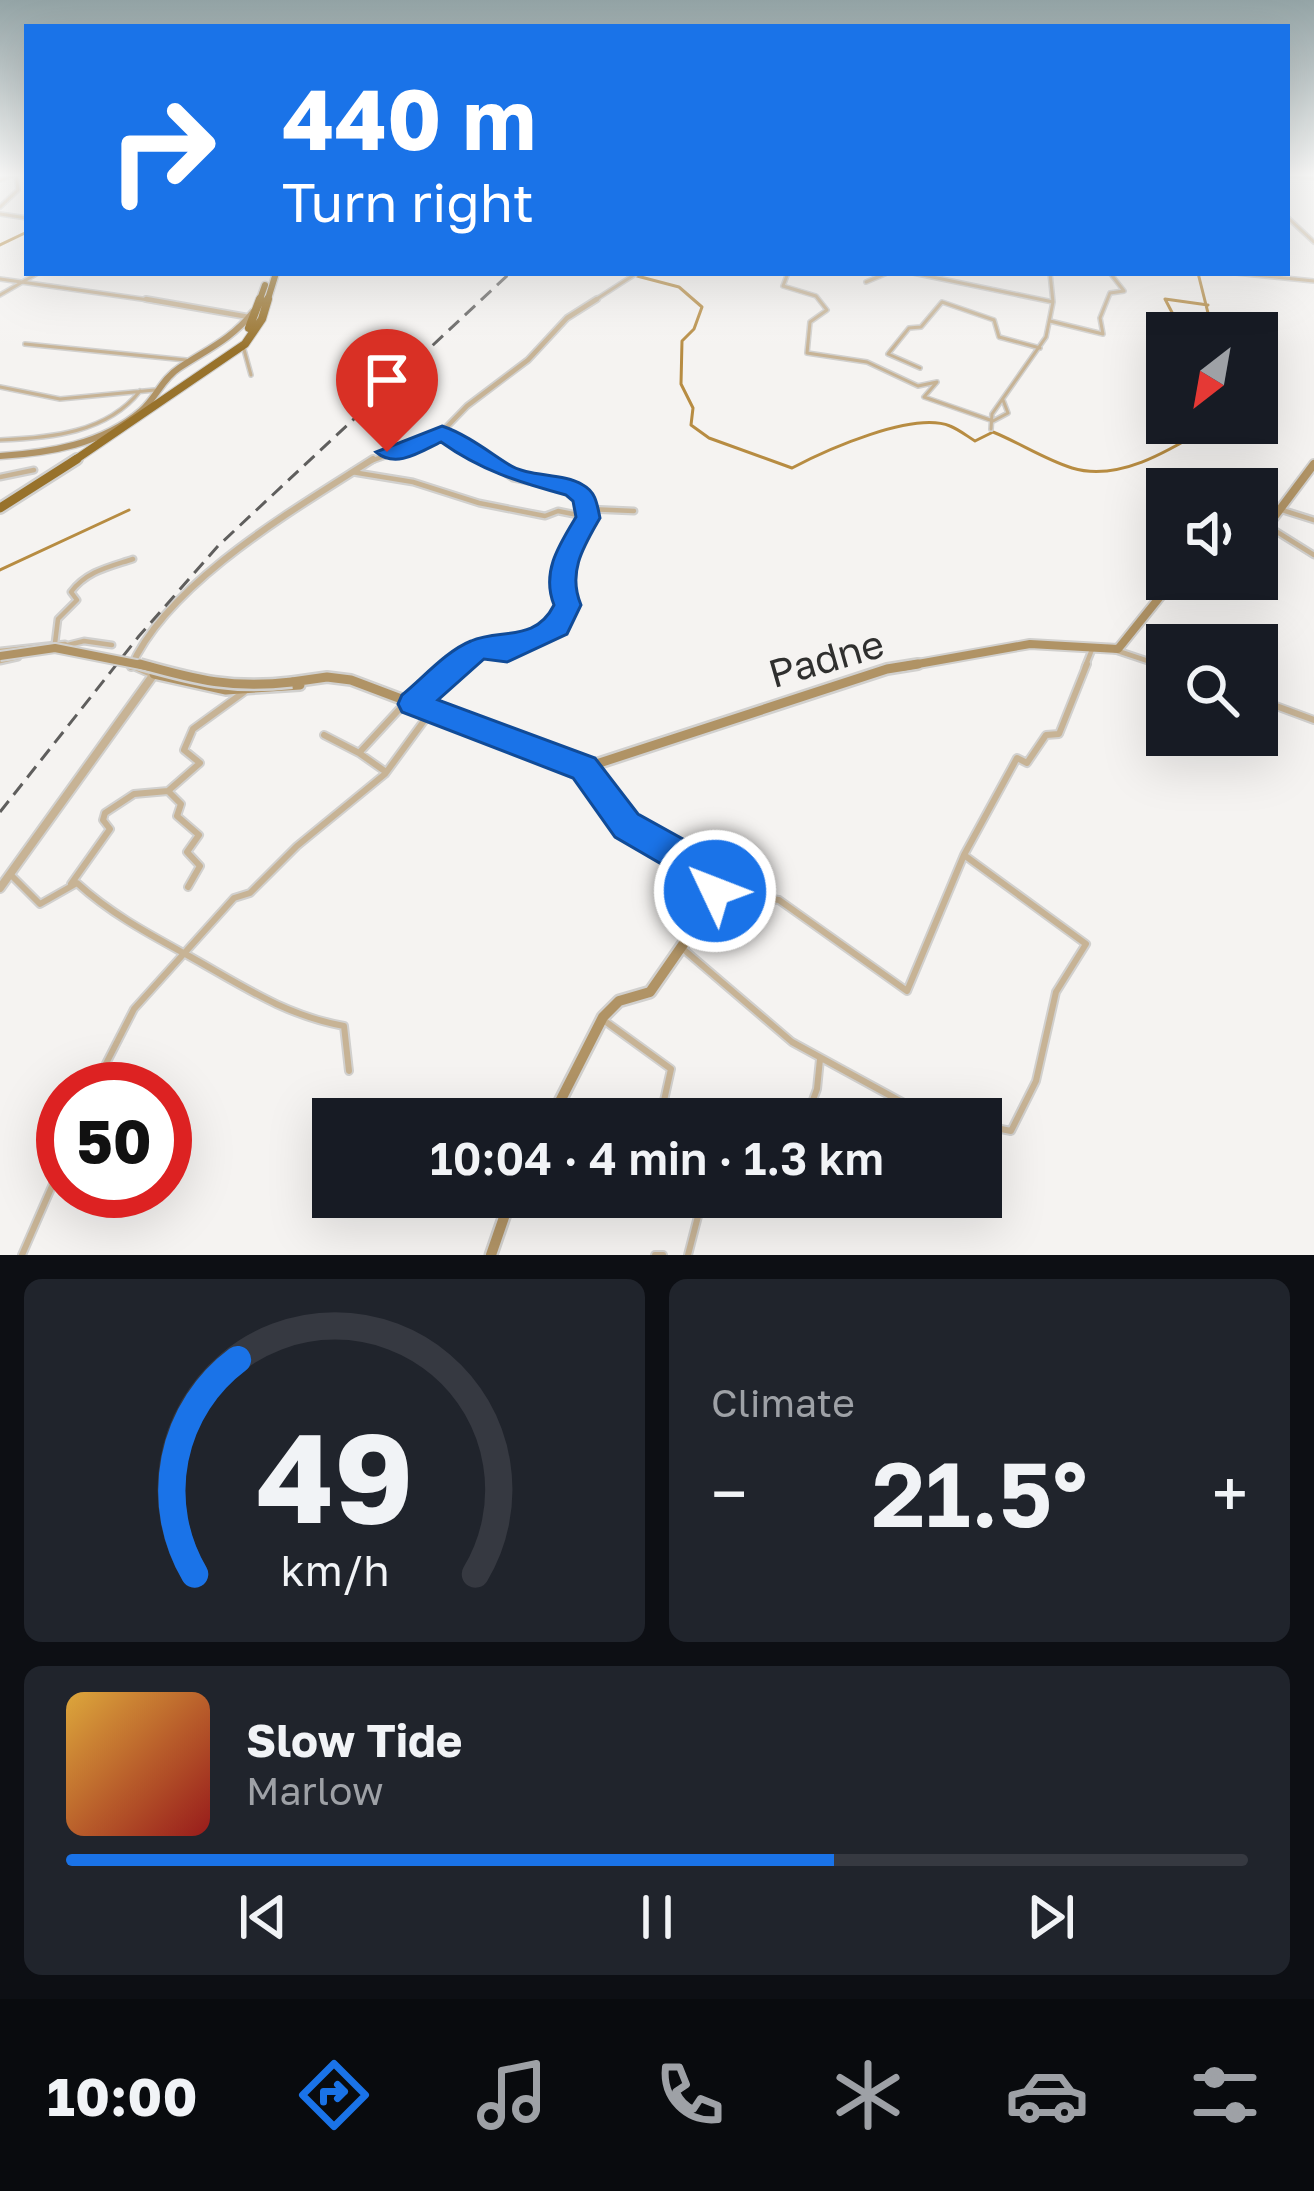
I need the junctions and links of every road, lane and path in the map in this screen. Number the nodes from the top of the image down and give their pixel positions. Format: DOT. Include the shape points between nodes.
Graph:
graph roads {
  1 [pos="32,276"];
  2 [pos="272,276"];
  3 [pos="273,276"];
  4 [pos="632,276"];
  5 [pos="787,276"];
  6 [pos="879,276"];
  7 [pos="927,276"];
  8 [pos="1050,276"];
  9 [pos="1112,276"];
  10 [pos="1265,276"];
  11 [pos="0,280"];
  12 [pos="1314,281"];
  13 [pos="866,282"];
  14 [pos="19,283"];
  15 [pos="0,295"];
  16 [pos="1053,302"];
  17 [pos="251,315"];
  18 [pos="1048,320"];
  19 [pos="25,344"];
  20 [pos="238,348"];
  21 [pos="1040,348"];
  22 [pos="192,361"];
  23 [pos="920,368"];
  24 [pos="251,375"];
  25 [pos="0,387"];
  26 [pos="154,390"];
  27 [pos="140,391"];
  28 [pos="1003,400"];
  29 [pos="990,420"];
  30 [pos="992,430"];
  31 [pos="442,433"];
  32 [pos="0,440"];
  33 [pos="0,456"];
  34 [pos="1314,464"];
  35 [pos="34,470"];
  36 [pos="352,472"];
  37 [pos="0,478"];
  38 [pos="0,508"];
  39 [pos="588,509"];
  40 [pos="1279,509"];
  41 [pos="634,511"];
  42 [pos="588,518"];
  43 [pos="1314,520"];
  44 [pos="1278,532"];
  45 [pos="1314,555"];
  46 [pos="133,559"];
  47 [pos="1157,600"];
  48 [pos="55,643"];
  49 [pos="71,644"];
  50 [pos="112,645"];
  51 [pos="1093,647"];
  52 [pos="1115,650"];
  53 [pos="0,656"];
  54 [pos="1146,661"];
  55 [pos="154,674"];
  56 [pos="327,676"];
  57 [pos="170,679"];
  58 [pos="308,679"];
  59 [pos="244,692"];
  60 [pos="409,703"];
  61 [pos="1278,707"];
  62 [pos="433,709"];
  63 [pos="1314,720"];
  64 [pos="324,736"];
  65 [pos="359,753"];
  66 [pos="584,768"];
  67 [pos="386,772"];
  68 [pos="168,791"];
  69 [pos="964,855"];
  70 [pos="10,874"];
  71 [pos="70,884"];
  72 [pos="188,887"];
  73 [pos="0,888"];
  74 [pos="715,891"];
  75 [pos="681,947"];
  76 [pos="186,955"];
  77 [pos="602,1019"];
  78 [pos="820,1059"];
  79 [pos="107,1062"];
  80 [pos="349,1071"];
  81 [pos="561,1098"];
  82 [pos="665,1098"];
  83 [pos="814,1098"];
  84 [pos="894,1098"];
  85 [pos="1002,1129"];
  86 [pos="38,1218"];
  87 [pos="504,1218"];
  88 [pos="698,1218"];
  89 [pos="22,1255"];
  90 [pos="491,1255"];
  91 [pos="688,1255"];
  1 -- 14 [label="street"];
  2 -- 17 [label="highway"];
  3 -- 20 [label="highway" via="262,319"];
  4 -- 31 [label="street" via="568,318"];
  5 -- 29 [label="street" via="782,286 816,296 827,310 808,325 807,353 867,362 918,386 937,382 924,397"];
  6 -- 13 [label="street"];
  7 -- 16 [label="street"];
  8 -- 16 [label="street"];
  9 -- 18 [label="street" via="1124,291 1110,293 1103,334"];
  10 -- 12 [label="street"];
  11 -- 14 [label="street"];
  14 -- 15 [label="street"];
  14 -- 17 [label="street"];
  16 -- 18 [label="street"];
  17 -- 20 [label="highway"];
  17 -- 22 [label="main road" via="226,345"];
  18 -- 21 [label="street"];
  19 -- 22 [label="street"];
  20 -- 24 [label="street"];
  20 -- 38 [label="highway"];
  21 -- 23 [label="street" via="999,337 994,320 942,302 888,353"];
  21 -- 28 [label="street"];
  22 -- 26 [label="main road"];
  25 -- 27 [label="street" via="60,399"];
  26 -- 27 [label="street"];
  26 -- 33 [label="main road" via="140,412 112,428 44,452"];
  27 -- 32 [label="street" via="127,408 82,429"];
  28 -- 29 [label="street"];
  28 -- 29 [label="street" via="1008,413"];
  29 -- 30 [label="street"];
  31 -- 36 [label="street"];
  31 -- 39 [label="street" via="501,471 579,491"];
  34 -- 40 [label="main road"];
  35 -- 37 [label="street"];
  36 -- 42 [label="street" via="545,516"];
  36 -- 55 [label="street" via="248,538 169,613 129,666"];
  39 -- 41 [label="street"];
  39 -- 42 [label="street"];
  40 -- 43 [label="street"];
  42 -- 60 [label="street" via="567,553 560,588 567,605 557,626 507,650 476,650"];
  44 -- 45 [label="street"];
  46 -- 48 [label="street" via="75,584 77,600 58,619"];
  47 -- 52 [label="main road"];
  48 -- 49 [label="street"];
  48 -- 53 [label="street"];
  49 -- 50 [label="street"];
  49 -- 53 [label="street"];
  51 -- 52 [label="main road, Padne"];
  51 -- 66 [label="main road, Padne" via="1030,644 887,669"];
  51 -- 69 [label="street" via="1059,734 1046,735 1027,764 1017,758"];
  52 -- 54 [label="street"];
  53 -- 58 [label="main road, bridge" via="55,648 250,687"];
  55 -- 57 [label="main road"];
  55 -- 70 [label="street"];
  56 -- 58 [label="main road"];
  56 -- 59 [label="main road"];
  56 -- 60 [label="main road"];
  57 -- 58 [label="street" via="178,670 234,682"];
  57 -- 59 [label="main road"];
  59 -- 68 [label="street" via="188,734 184,749 200,763"];
  60 -- 62 [label="main road"];
  60 -- 65 [label="street"];
  61 -- 63 [label="street"];
  62 -- 66 [label="main road"];
  62 -- 67 [label="street"];
  64 -- 65 [label="street"];
  65 -- 67 [label="street"];
  66 -- 74 [label="main road" via="626,826 707,871"];
  67 -- 76 [label="street" via="250,893 234,898"];
  68 -- 71 [label="street" via="134,794 105,813 110,829"];
  68 -- 72 [label="street" via="181,804 177,816 199,835 188,852 200,866"];
  69 -- 74 [label="street" via="907,991 779,900"];
  69 -- 85 [label="street" via="1086,944 1056,992 1036,1081 1011,1131"];
  70 -- 71 [label="street" via="40,904"];
  70 -- 73 [label="street"];
  71 -- 76 [label="street" via="114,918"];
  74 -- 75 [label="main road"];
  75 -- 77 [label="main road" via="650,992 619,1001"];
  75 -- 78 [label="street"];
  76 -- 79 [label="street" via="134,1009"];
  76 -- 80 [label="street" via="275,1008 311,1024 344,1026"];
  77 -- 81 [label="main road"];
  77 -- 82 [label="street" via="671,1069"];
  78 -- 83 [label="street"];
  78 -- 84 [label="street"];
  86 -- 89 [label="street"];
  87 -- 90 [label="main road"];
  88 -- 91 [label="street"];
}
